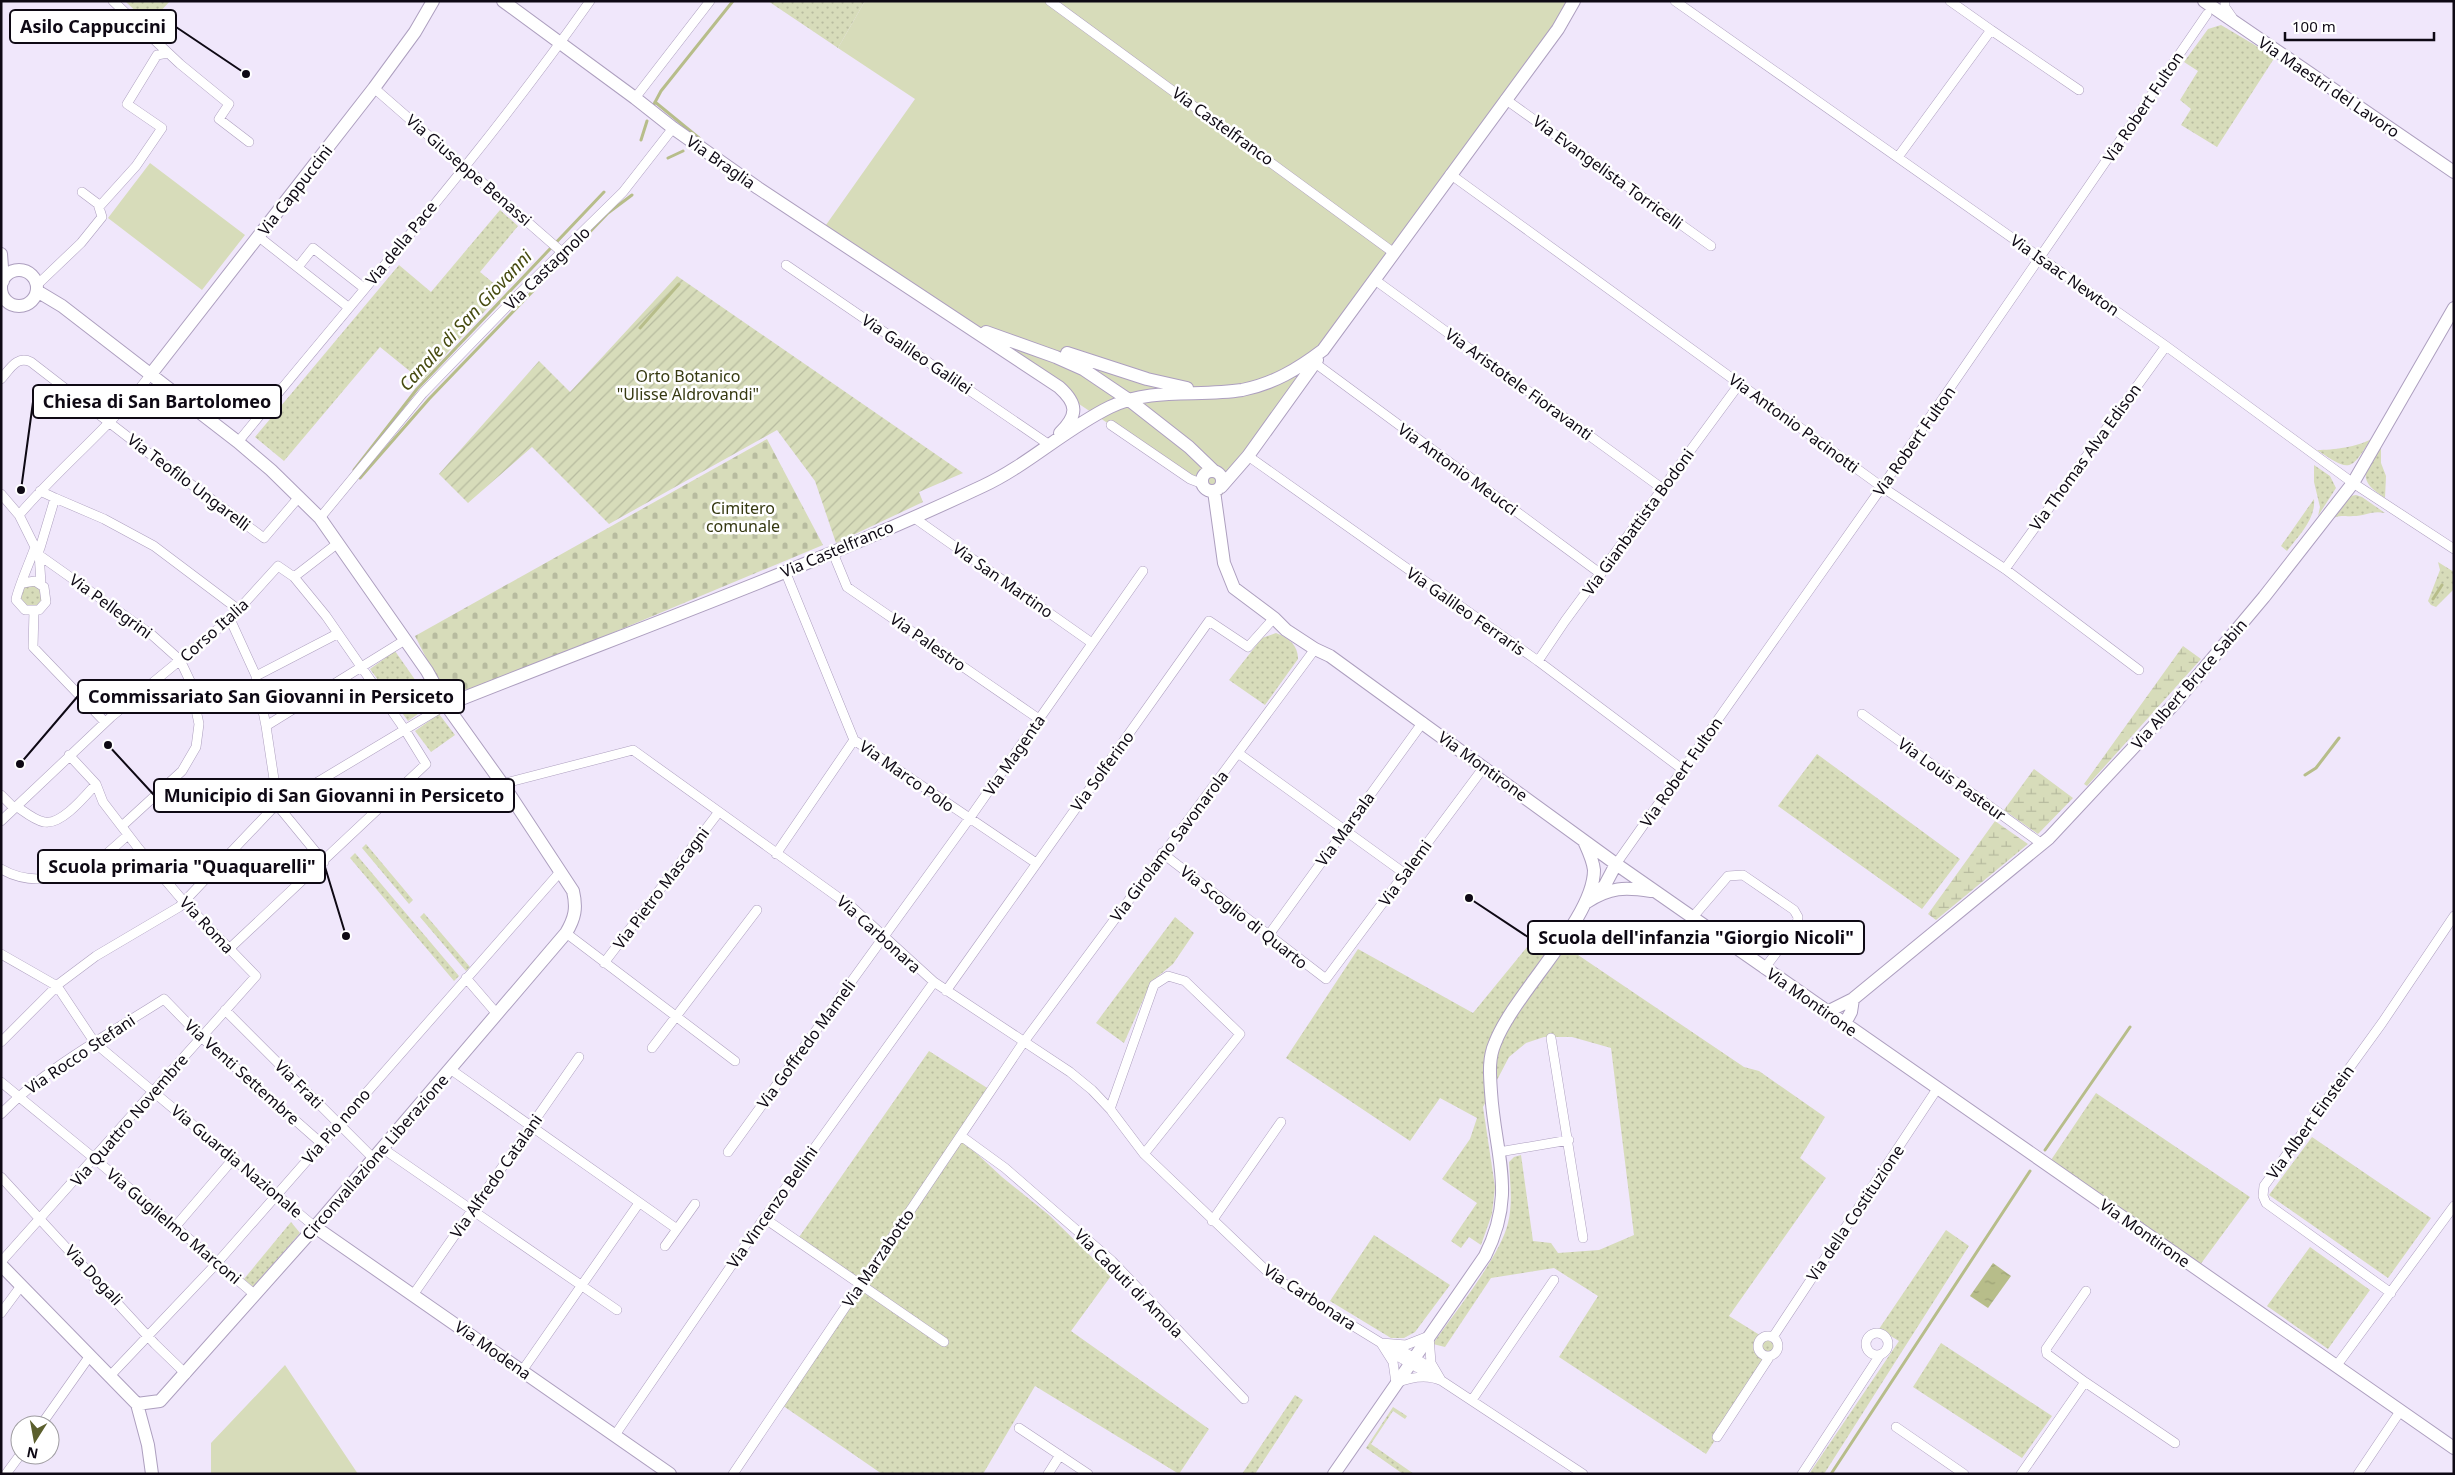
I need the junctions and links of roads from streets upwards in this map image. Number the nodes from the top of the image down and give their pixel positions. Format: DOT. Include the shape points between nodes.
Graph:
graph roads {
  1 [pos="113,1"];
  2 [pos="432,1"];
  3 [pos="503,1"];
  4 [pos="590,1"];
  5 [pos="710,1"];
  6 [pos="1050,1"];
  7 [pos="1562,1"];
  8 [pos="1574,1"];
  9 [pos="1675,1"];
  10 [pos="1950,1"];
  11 [pos="2225,1"];
  12 [pos="2206,8"];
  13 [pos="2240,26"];
  14 [pos="1558,29"];
  15 [pos="1991,30"];
  16 [pos="561,42"];
  17 [pos="168,53"];
  18 [pos="374,88"];
  19 [pos="2079,90"];
  20 [pos="635,98"];
  21 [pos="1505,99"];
  22 [pos="672,128"];
  23 [pos="249,142"];
  24 [pos="1898,157"];
  25 [pos="464,166"];
  26 [pos="2454,172"];
  27 [pos="1450,174"];
  28 [pos="82,192"];
  29 [pos="99,207"];
  30 [pos="259,237"];
  31 [pos="1711,246"];
  32 [pos="557,248"];
  33 [pos="1,252"];
  34 [pos="1394,253"];
  35 [pos="2040,258"];
  36 [pos="786,265"];
  37 [pos="298,267"];
  38 [pos="16,270"];
  39 [pos="1375,280"];
  40 [pos="2,286"];
  41 [pos="364,288"];
  42 [pos="35,292"];
  43 [pos="5,304"];
  44 [pos="348,307"];
  45 [pos="2454,308"];
  46 [pos="946,312"];
  47 [pos="2166,346"];
  48 [pos="1323,350"];
  49 [pos="1315,364"];
  50 [pos="151,374"];
  51 [pos="1,379"];
  52 [pos="1740,383"];
  53 [pos="1220,392"];
  54 [pos="1129,400"];
  55 [pos="109,422"];
  56 [pos="1111,425"];
  57 [pos="238,442"];
  58 [pos="1051,442"];
  59 [pos="1248,456"];
  60 [pos="1211,482"];
  61 [pos="2353,483"];
  62 [pos="1882,487"];
  63 [pos="1663,489"];
  64 [pos="40,491"];
  65 [pos="1,494"];
  66 [pos="299,497"];
  67 [pos="55,498"];
  68 [pos="19,515"];
  69 [pos="913,517"];
  70 [pos="320,518"];
  71 [pos="338,543"];
  72 [pos="2454,549"];
  73 [pos="38,550"];
  74 [pos="833,553"];
  75 [pos="2005,569"];
  76 [pos="786,571"];
  77 [pos="1142,571"];
  78 [pos="1601,574"];
  79 [pos="294,577"];
  80 [pos="23,583"];
  81 [pos="41,584"];
  82 [pos="239,610"];
  83 [pos="34,611"];
  84 [pos="1274,618"];
  85 [pos="230,619"];
  86 [pos="337,634"];
  87 [pos="405,640"];
  88 [pos="1092,643"];
  89 [pos="1315,649"];
  90 [pos="180,660"];
  91 [pos="1538,661"];
  92 [pos="361,669"];
  93 [pos="2139,670"];
  94 [pos="256,676"];
  95 [pos="446,705"];
  96 [pos="1862,714"];
  97 [pos="1039,719"];
  98 [pos="105,722"];
  99 [pos="1423,722"];
  100 [pos="266,726"];
  101 [pos="405,730"];
  102 [pos="854,740"];
  103 [pos="1238,753"];
  104 [pos="69,755"];
  105 [pos="1484,766"];
  106 [pos="1682,769"];
  107 [pos="96,784"];
  108 [pos="502,784"];
  109 [pos="1,795"];
  110 [pos="278,806"];
  111 [pos="15,807"];
  112 [pos="718,813"];
  113 [pos="969,819"];
  114 [pos="1,821"];
  115 [pos="122,826"];
  116 [pos="1345,828"];
  117 [pos="128,836"];
  118 [pos="1583,840"];
  119 [pos="2042,844"];
  120 [pos="1162,853"];
  121 [pos="776,854"];
  122 [pos="324,862"];
  123 [pos="1036,863"];
  124 [pos="1616,864"];
  125 [pos="1,869"];
  126 [pos="560,872"];
  127 [pos="1404,873"];
  128 [pos="1655,892"];
  129 [pos="1591,896"];
  130 [pos="184,902"];
  131 [pos="758,910"];
  132 [pos="2454,916"];
  133 [pos="1692,918"];
  134 [pos="566,933"];
  135 [pos="883,936"];
  136 [pos="1268,936"];
  137 [pos="229,949"];
  138 [pos="1,954"];
  139 [pos="604,963"];
  140 [pos="1764,969"];
  141 [pos="256,976"];
  142 [pos="466,978"];
  143 [pos="1326,980"];
  144 [pos="934,982"];
  145 [pos="57,986"];
  146 [pos="946,991"];
  147 [pos="1853,998"];
  148 [pos="164,1000"];
  149 [pos="225,1010"];
  150 [pos="1826,1012"];
  151 [pos="497,1014"];
  152 [pos="676,1017"];
  153 [pos="1844,1025"];
  154 [pos="201,1037"];
  155 [pos="1552,1038"];
  156 [pos="1,1042"];
  157 [pos="95,1043"];
  158 [pos="1024,1043"];
  159 [pos="652,1048"];
  160 [pos="579,1057"];
  161 [pos="735,1061"];
  162 [pos="450,1070"];
  163 [pos="1,1082"];
  164 [pos="1937,1089"];
  165 [pos="153,1091"];
  166 [pos="19,1096"];
  167 [pos="1110,1109"];
  168 [pos="1,1114"];
  169 [pos="1281,1122"];
  170 [pos="338,1123"];
  171 [pos="532,1127"];
  172 [pos="961,1136"];
  173 [pos="1569,1140"];
  174 [pos="321,1143"];
  175 [pos="382,1148"];
  176 [pos="728,1152"];
  177 [pos="1499,1152"];
  178 [pos="1144,1154"];
  179 [pos="234,1158"];
  180 [pos="374,1158"];
  181 [pos="95,1159"];
  182 [pos="1,1177"];
  183 [pos="277,1194"];
  184 [pos="639,1203"];
  185 [pos="695,1204"];
  186 [pos="2454,1206"];
  187 [pos="472,1208"];
  188 [pos="764,1218"];
  189 [pos="41,1219"];
  190 [pos="1212,1222"];
  191 [pos="175,1227"];
  192 [pos="315,1227"];
  193 [pos="677,1229"];
  194 [pos="1583,1238"];
  195 [pos="665,1246"];
  196 [pos="217,1263"];
  197 [pos="1,1264"];
  198 [pos="1554,1280"];
  199 [pos="581,1285"];
  200 [pos="21,1286"];
  201 [pos="860,1286"];
  202 [pos="2086,1291"];
  203 [pos="2391,1293"];
  204 [pos="254,1294"];
  205 [pos="413,1295"];
  206 [pos="617,1310"];
  207 [pos="1,1313"];
  208 [pos="149,1335"];
  209 [pos="1429,1336"];
  210 [pos="1773,1337"];
  211 [pos="944,1342"];
  212 [pos="1389,1348"];
  213 [pos="1880,1355"];
  214 [pos="1770,1356"];
  215 [pos="89,1357"];
  216 [pos="1412,1360"];
  217 [pos="2337,1365"];
  218 [pos="522,1371"];
  219 [pos="1432,1372"];
  220 [pos="186,1374"];
  221 [pos="110,1377"];
  222 [pos="2085,1382"];
  223 [pos="1396,1383"];
  224 [pos="1244,1399"];
  225 [pos="1472,1400"];
  226 [pos="142,1404"];
  227 [pos="2401,1410"];
  228 [pos="48,1415"];
  229 [pos="1896,1427"];
  230 [pos="1019,1428"];
  231 [pos="615,1435"];
  232 [pos="1717,1437"];
  233 [pos="2175,1444"];
  234 [pos="2454,1448"];
  235 [pos="1060,1455"];
  236 [pos="152,1474"];
  237 [pos="670,1474"];
  238 [pos="733,1474"];
  239 [pos="1048,1474"];
  240 [pos="1088,1474"];
  241 [pos="1334,1474"];
  242 [pos="1584,1474"];
  243 [pos="1802,1474"];
  244 [pos="1964,1474"];
  245 [pos="2021,1474"];
  246 [pos="2358,1474"];
  1 -- 17 [label="street"];
  2 -- 18 [label="street, Via Cappuccini" via="415,32"];
  3 -- 16 [label="street, Via Braglia"];
  4 -- 16 [label="street"];
  5 -- 20 [label="street"];
  6 -- 34 [label="street, Via Castelfranco"];
  7 -- 14 [label="street, Via Castelfranco"];
  8 -- 14 [label="street, Via Castelfranco"];
  9 -- 24 [label="street, Via Isaac Newton"];
  10 -- 15 [label="street"];
  11 -- 13 [label="street" via="2225,6"];
  12 -- 13 [label="street, Via Maestri del Lavoro"];
  12 -- 35 [label="street, Via Robert Fulton"];
  13 -- 26 [label="street, Via Maestri del Lavoro"];
  14 -- 21 [label="street, Via Castelfranco"];
  15 -- 19 [label="street"];
  15 -- 24 [label="street"];
  16 -- 20 [label="street, Via Braglia"];
  16 -- 25 [label="street, Via della Pace"];
  17 -- 23 [label="street" via="229,104 219,119"];
  17 -- 29 [label="street" via="157,56 127,104 162,128 136,166"];
  18 -- 25 [label="street, Via Giuseppe Benassi"];
  18 -- 30 [label="street, Via Cappuccini"];
  20 -- 22 [label="street, Via Braglia"];
  21 -- 27 [label="street, Via Castelfranco"];
  21 -- 31 [label="street, Via Evangelista Torricelli"];
  22 -- 32 [label="street, Via Castagnolo" via="623,192"];
  22 -- 46 [label="street, Via Braglia"];
  24 -- 35 [label="street, Via Isaac Newton"];
  25 -- 32 [label="street, Via Giuseppe Benassi"];
  25 -- 41 [label="street, Via della Pace"];
  27 -- 34 [label="street, Via Castelfranco"];
  27 -- 52 [label="street, Via Antonio Pacinotti"];
  28 -- 29 [label="street"];
  29 -- 42 [label="street" via="102,216 97,223"];
  30 -- 37 [label="street"];
  30 -- 50 [label="street, Via Cappuccini"];
  32 -- 70 [label="street, Via Castagnolo" via="520,292 423,393"];
  33 -- 38 [label="street"];
  33 -- 40 [label="street"];
  34 -- 39 [label="street, Via Castelfranco"];
  35 -- 47 [label="street, Via Isaac Newton"];
  35 -- 62 [label="street, Via Robert Fulton"];
  36 -- 58 [label="street, Via Galileo Galilei"];
  37 -- 41 [label="street" via="313,248"];
  37 -- 44 [label="street"];
  38 -- 40 [label="street" via="6,276"];
  38 -- 42 [label="street" via="32,275"];
  39 -- 48 [label="street, Via Castelfranco"];
  39 -- 63 [label="street, Via Aristotele Fioravanti"];
  40 -- 43 [label="street"];
  41 -- 44 [label="street, Via della Pace"];
  42 -- 43 [label="street" via="20,306"];
  42 -- 50 [label="street" via="62,306"];
  44 -- 57 [label="street, Via della Pace"];
  45 -- 61 [label="street, Via Albert Bruce Sabin"];
  46 -- 53 [label="street, Via Castelfranco" via="1116,370 1163,383"];
  46 -- 54 [label="street, Via Braglia" via="985,332 1070,362"];
  46 -- 58 [label="street, Via Braglia" via="1071,398 1074,414"];
  47 -- 61 [label="street, Via Isaac Newton"];
  47 -- 75 [label="street, Via Thomas Alva Edison"];
  48 -- 49 [label="street, Via Castelfranco"];
  48 -- 53 [label="street, Via Castelfranco" via="1286,375 1244,389"];
  49 -- 59 [label="street, Via Castelfranco"];
  49 -- 78 [label="street, Via Antonio Meucci"];
  50 -- 55 [label="street"];
  50 -- 57 [label="street"];
  51 -- 55 [label="street, Via Teofilo Ungarelli" via="19,360 25,359"];
  52 -- 62 [label="street, Via Antonio Pacinotti"];
  52 -- 63 [label="street, Via Gianbattista Bodoni"];
  53 -- 54 [label="street, Via Castelfranco"];
  54 -- 58 [label="street, Via Castelfranco" via="1110,407"];
  54 -- 60 [label="street, Via Montirone" via="1170,433"];
  55 -- 64 [label="street"];
  55 -- 66 [label="street, Via Teofilo Ungarelli" via="264,538"];
  56 -- 60 [label="street" via="1190,479"];
  57 -- 66 [label="street"];
  58 -- 69 [label="street, Via Castelfranco" via="985,485"];
  59 -- 60 [label="street, Via Castelfranco"];
  59 -- 91 [label="street, Via Galileo Ferraris"];
  60 -- 84 [label="street, Via Montirone" via="1227,574 1234,588"];
  61 -- 72 [label="street, Via Isaac Newton"];
  61 -- 119 [label="street, Via Albert Bruce Sabin" via="2176,703"];
  62 -- 75 [label="street, Via Antonio Pacinotti"];
  62 -- 106 [label="street, Via Robert Fulton"];
  63 -- 78 [label="street, Via Gianbattista Bodoni"];
  64 -- 67 [label="street"];
  64 -- 68 [label="street"];
  65 -- 68 [label="street"];
  66 -- 70 [label="street"];
  67 -- 73 [label="street"];
  67 -- 82 [label="street" via="154,546"];
  68 -- 73 [label="street"];
  69 -- 74 [label="street, Via Castelfranco"];
  69 -- 88 [label="street, Via San Martino"];
  70 -- 71 [label="street"];
  71 -- 79 [label="street"];
  71 -- 87 [label="street"];
  73 -- 80 [label="street"];
  73 -- 81 [label="street"];
  73 -- 90 [label="street, Via Pellegrini" via="152,635"];
  74 -- 76 [label="street, Via Castelfranco"];
  74 -- 97 [label="street, Via Palestro" via="847,587"];
  75 -- 93 [label="street, Via Antonio Pacinotti"];
  76 -- 95 [label="street, Via Castelfranco"];
  76 -- 102 [label="street, Via Marco Polo"];
  77 -- 88 [label="street, Via Magenta"];
  78 -- 91 [label="street, Via Gianbattista Bodoni"];
  79 -- 82 [label="street, Corso Italia" via="278,566"];
  79 -- 86 [label="street"];
  80 -- 81 [label="street" via="35,581"];
  80 -- 83 [label="street" via="17,590 16,600 21,608"];
  81 -- 83 [label="street" via="46,592 46,602"];
  82 -- 85 [label="street, Corso Italia"];
  83 -- 98 [label="street" via="33,647"];
  84 -- 89 [label="street, Via Montirone"];
  84 -- 123 [label="street, Via Solferino" via="1248,647 1209,621"];
  85 -- 90 [label="street, Corso Italia"];
  85 -- 94 [label="street"];
  86 -- 92 [label="street"];
  86 -- 94 [label="street"];
  87 -- 92 [label="street"];
  87 -- 95 [label="street"];
  88 -- 97 [label="street, Via Magenta"];
  89 -- 99 [label="street, Via Montirone" via="1330,656"];
  89 -- 103 [label="street, Via Girolamo Savonarola"];
  90 -- 98 [label="street, Corso Italia"];
  90 -- 115 [label="street" via="190,681 199,724 196,747 182,771"];
  91 -- 106 [label="street, Via Galileo Ferraris"];
  92 -- 100 [label="street"];
  92 -- 101 [label="street"];
  94 -- 100 [label="street"];
  95 -- 101 [label="street"];
  95 -- 108 [label="street"];
  96 -- 119 [label="street, Via Louis Pasteur"];
  97 -- 113 [label="street, Via Magenta"];
  98 -- 104 [label="street, Corso Italia"];
  99 -- 105 [label="street, Via Montirone"];
  99 -- 116 [label="street, Via Marsala"];
  100 -- 110 [label="street"];
  101 -- 110 [label="street"];
  101 -- 122 [label="street" via="426,764"];
  102 -- 113 [label="street, Via Marco Polo"];
  102 -- 121 [label="street"];
  103 -- 116 [label="street"];
  103 -- 120 [label="street, Via Girolamo Savonarola"];
  104 -- 107 [label="street, Via Roma"];
  104 -- 111 [label="street, Corso Italia"];
  105 -- 118 [label="street, Via Montirone"];
  105 -- 127 [label="street, Via Salemi"];
  106 -- 124 [label="street, Via Robert Fulton"];
  107 -- 111 [label="street" via="72,809 53,822 44,822"];
  107 -- 115 [label="street, Via Roma" via="103,802"];
  108 -- 112 [label="street, Via Carbonara" via="633,750"];
  108 -- 126 [label="street"];
  109 -- 111 [label="street"];
  110 -- 122 [label="street"];
  110 -- 130 [label="street"];
  111 -- 114 [label="street, Corso Italia"];
  112 -- 121 [label="street, Via Carbonara"];
  112 -- 139 [label="street, Via Pietro Mascagni"];
  113 -- 123 [label="street, Via Marco Polo"];
  113 -- 135 [label="street, Via Magenta"];
  115 -- 117 [label="street, Via Roma"];
  116 -- 127 [label="street"];
  116 -- 136 [label="street, Via Marsala"];
  117 -- 125 [label="street" via="92,864 63,876 26,880"];
  117 -- 130 [label="street, Via Roma"];
  118 -- 124 [label="street, Via Montirone"];
  118 -- 129 [label="street" via="1594,870"];
  119 -- 147 [label="street, Via Albert Bruce Sabin"];
  120 -- 136 [label="street, Via Scoglio di Quarto"];
  120 -- 158 [label="street, Via Girolamo Savonarola"];
  121 -- 135 [label="street, Via Carbonara" via="853,908"];
  122 -- 137 [label="street"];
  123 -- 146 [label="street, Via Solferino"];
  124 -- 128 [label="street, Via Montirone"];
  124 -- 129 [label="street" via="1611,875"];
  126 -- 134 [label="street, Circonvallazione Liberazione" via="573,891 576,904"];
  126 -- 142 [label="street, Via Pio nono"];
  127 -- 143 [label="street, Via Salemi"];
  128 -- 129 [label="street" via="1626,887"];
  128 -- 133 [label="street, Via Montirone"];
  129 -- 177 [label="street" via="1515,1007 1494,1044 1489,1067"];
  130 -- 137 [label="street, Via Roma"];
  130 -- 145 [label="street" via="96,956"];
  131 -- 152 [label="street"];
  132 -- 203 [label="street, Via Albert Einstein" via="2382,1023 2264,1186 2266,1203"];
  133 -- 140 [label="street, Via Montirone"];
  133 -- 140 [label="street" via="1728,876 1734,874 1743,874 1794,910 1797,924"];
  134 -- 139 [label="street"];
  134 -- 151 [label="street, Circonvallazione Liberazione"];
  135 -- 144 [label="street, Via Carbonara"];
  135 -- 176 [label="street, Via Goffredo Mameli"];
  136 -- 143 [label="street, Via Scoglio di Quarto"];
  137 -- 141 [label="street, Via Roma"];
  138 -- 145 [label="street"];
  139 -- 152 [label="street"];
  140 -- 150 [label="street, Via Montirone"];
  141 -- 149 [label="street, Via Quattro Novembre"];
  142 -- 151 [label="street"];
  142 -- 170 [label="street, Via Pio nono"];
  144 -- 146 [label="street, Via Carbonara"];
  144 -- 188 [label="street, Via Vincenzo Bellini"];
  145 -- 156 [label="street"];
  145 -- 157 [label="street, Via Guardia Nazionale"];
  146 -- 158 [label="street, Via Carbonara"];
  147 -- 150 [label="street, Via Albert Bruce Sabin"];
  147 -- 153 [label="street" via="1851,1012"];
  148 -- 154 [label="street, Via Venti Settembre"];
  148 -- 157 [label="street, Via Rocco Stefani"];
  149 -- 154 [label="street, Via Quattro Novembre"];
  149 -- 170 [label="street, Via Frati"];
  150 -- 153 [label="street, Via Montirone"];
  151 -- 162 [label="street, Circonvallazione Liberazione"];
  152 -- 159 [label="street"];
  152 -- 161 [label="street"];
  153 -- 164 [label="street, Via Montirone"];
  154 -- 165 [label="street, Via Quattro Novembre"];
  154 -- 174 [label="street, Via Venti Settembre"];
  155 -- 173 [label="street"];
  157 -- 165 [label="street, Via Guardia Nazionale"];
  157 -- 166 [label="street, Via Rocco Stefani"];
  158 -- 167 [label="street, Via Carbonara" via="1070,1072"];
  158 -- 172 [label="street, Via Marzabotto"];
  160 -- 171 [label="street, Via Alfredo Catalani"];
  162 -- 171 [label="street"];
  162 -- 175 [label="street, Circonvallazione Liberazione"];
  163 -- 166 [label="street, Via Guglielmo Marconi"];
  164 -- 210 [label="street, Via della Costituzione"];
  164 -- 217 [label="street, Via Montirone"];
  165 -- 179 [label="street, Via Guardia Nazionale"];
  165 -- 181 [label="street, Via Quattro Novembre"];
  166 -- 168 [label="street, Via Rocco Stefani"];
  166 -- 181 [label="street, Via Guglielmo Marconi"];
  167 -- 178 [label="street, Via Carbonara"];
  167 -- 178 [label="street" via="1154,985 1168,976 1185,981 1240,1034"];
  169 -- 190 [label="street"];
  170 -- 174 [label="street, Via Pio nono"];
  170 -- 180 [label="street, Via Frati"];
  171 -- 184 [label="street"];
  171 -- 187 [label="street, Via Alfredo Catalani"];
  172 -- 201 [label="street, Via Marzabotto"];
  172 -- 224 [label="street, Via Caduti di Amola" via="1005,1168 1112,1262"];
  173 -- 177 [label="street"];
  173 -- 194 [label="street"];
  174 -- 183 [label="street, Via Pio nono"];
  175 -- 180 [label="street, Circonvallazione Liberazione"];
  175 -- 187 [label="street"];
  177 -- 209 [label="street" via="1503,1200 1494,1237 1485,1256"];
  178 -- 190 [label="street, Via Carbonara"];
  179 -- 183 [label="street, Via Guardia Nazionale"];
  179 -- 191 [label="street"];
  180 -- 192 [label="street, Circonvallazione Liberazione"];
  181 -- 189 [label="street, Via Quattro Novembre"];
  181 -- 191 [label="street, Via Guglielmo Marconi"];
  182 -- 189 [label="street, Via Dogali"];
  183 -- 192 [label="street, Via Guardia Nazionale"];
  183 -- 196 [label="street, Via Pio nono"];
  184 -- 193 [label="street"];
  184 -- 199 [label="street"];
  185 -- 193 [label="street"];
  186 -- 203 [label="street"];
  187 -- 199 [label="street"];
  187 -- 205 [label="street, Via Alfredo Catalani"];
  188 -- 201 [label="street"];
  188 -- 231 [label="street, Via Vincenzo Bellini"];
  189 -- 197 [label="street, Via Quattro Novembre"];
  189 -- 208 [label="street, Via Dogali"];
  190 -- 212 [label="street, Via Carbonara" via="1272,1276"];
  191 -- 196 [label="street, Via Guglielmo Marconi"];
  192 -- 204 [label="street, Circonvallazione Liberazione"];
  192 -- 205 [label="street, Via Modena"];
  193 -- 195 [label="street"];
  196 -- 204 [label="street, Via Guglielmo Marconi"];
  196 -- 208 [label="street, Via Pio nono"];
  197 -- 200 [label="street"];
  198 -- 225 [label="street"];
  199 -- 206 [label="street"];
  199 -- 218 [label="street"];
  200 -- 207 [label="street"];
  200 -- 215 [label="street"];
  201 -- 211 [label="street"];
  201 -- 238 [label="street, Via Marzabotto"];
  202 -- 222 [label="street" via="2046,1349 2047,1354"];
  203 -- 217 [label="street"];
  204 -- 220 [label="street, Circonvallazione Liberazione"];
  205 -- 218 [label="street, Via Modena"];
  208 -- 220 [label="street, Via Dogali"];
  208 -- 221 [label="street, Via Pio nono"];
  209 -- 212 [label="street"];
  209 -- 216 [label="street"];
  209 -- 219 [label="street"];
  210 -- 214 [label="street, Via della Costituzione" via="1778,1348"];
  210 -- 214 [label="street, Via della Costituzione" via="1764,1336 1758,1344 1761,1353"];
  212 -- 216 [label="street"];
  212 -- 223 [label="street"];
  213 -- 243 [label="street"];
  214 -- 232 [label="street, Via della Costituzione"];
  215 -- 221 [label="street"];
  215 -- 228 [label="street"];
  216 -- 219 [label="street"];
  216 -- 223 [label="street"];
  217 -- 227 [label="street, Via Montirone"];
  218 -- 231 [label="street, Via Modena"];
  219 -- 223 [label="street"];
  219 -- 225 [label="street"];
  220 -- 226 [label="street, Circonvallazione Liberazione" via="160,1401"];
  221 -- 226 [label="street"];
  222 -- 233 [label="street"];
  222 -- 245 [label="street"];
  223 -- 241 [label="street"];
  225 -- 242 [label="street"];
  226 -- 236 [label="street"];
  227 -- 234 [label="street, Via Montirone"];
  227 -- 246 [label="street"];
  229 -- 244 [label="street"];
  230 -- 235 [label="street"];
  231 -- 237 [label="street, Via Modena"];
  235 -- 239 [label="street"];
  235 -- 240 [label="street"];
}
